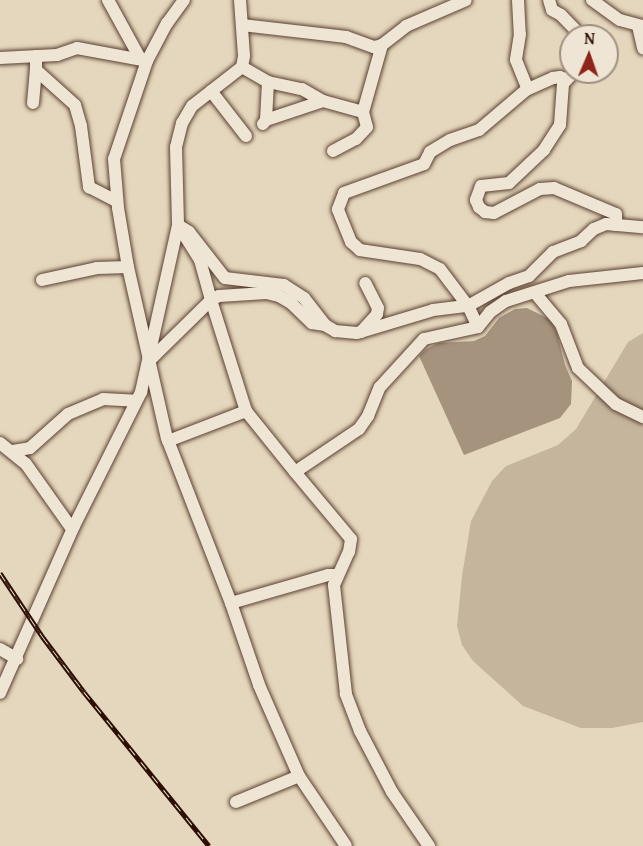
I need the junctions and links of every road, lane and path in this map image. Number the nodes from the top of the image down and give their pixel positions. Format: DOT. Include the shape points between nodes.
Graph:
graph roads {
  1 [pos="108,0"];
  2 [pos="184,0"];
  3 [pos="240,0"];
  4 [pos="466,0"];
  5 [pos="518,0"];
  6 [pos="549,0"];
  7 [pos="592,0"];
  8 [pos="570,24"];
  9 [pos="242,25"];
  10 [pos="640,26"];
  11 [pos="382,45"];
  12 [pos="643,48"];
  13 [pos="36,56"];
  14 [pos="0,58"];
  15 [pos="144,60"];
  16 [pos="242,67"];
  17 [pos="36,70"];
  18 [pos="559,77"];
  19 [pos="268,82"];
  20 [pos="568,84"];
  21 [pos="528,89"];
  22 [pos="211,91"];
  23 [pos="323,101"];
  24 [pos="33,103"];
  25 [pos="363,112"];
  26 [pos="246,136"];
  27 [pos="333,151"];
  28 [pos="117,201"];
  29 [pos="178,225"];
  30 [pos="616,225"];
  31 [pos="643,226"];
  32 [pos="128,267"];
  33 [pos="643,273"];
  34 [pos="42,280"];
  35 [pos="365,283"];
  36 [pos="535,293"];
  37 [pos="211,300"];
  38 [pos="468,306"];
  39 [pos="325,325"];
  40 [pos="478,327"];
  41 [pos="361,332"];
  42 [pos="148,362"];
  43 [pos="136,401"];
  44 [pos="246,411"];
  45 [pos="643,417"];
  46 [pos="168,441"];
  47 [pos="0,443"];
  48 [pos="13,451"];
  49 [pos="295,472"];
  50 [pos="72,530"];
  51 [pos="337,575"];
  52 [pos="231,603"];
  53 [pos="0,649"];
  54 [pos="17,659"];
  55 [pos="0,693"];
  56 [pos="299,776"];
  57 [pos="236,802"];
  58 [pos="345,846"];
  59 [pos="429,846"];
  1 -- 15 [label="street"];
  2 -- 15 [label="street"];
  3 -- 9 [label="street"];
  4 -- 11 [label="street" via="406,26"];
  5 -- 21 [label="street" via="520,34 516,60"];
  6 -- 8 [label="street" via="552,10"];
  7 -- 10 [label="street" via="620,20"];
  9 -- 11 [label="street" via="346,37 374,47"];
  9 -- 16 [label="street"];
  10 -- 12 [label="street"];
  11 -- 25 [label="street"];
  13 -- 14 [label="street"];
  13 -- 15 [label="street" via="57,55 77,48"];
  13 -- 17 [label="street"];
  15 -- 28 [label="street" via="114,159"];
  16 -- 19 [label="street"];
  16 -- 22 [label="street"];
  17 -- 24 [label="street"];
  17 -- 28 [label="street" via="75,105 89,187"];
  18 -- 21 [label="street"];
  19 -- 23 [label="street" via="302,89"];
  19 -- 23 [label="street" via="263,123"];
  20 -- 30 [label="street" via="560,125 544,150 509,183 481,186 476,200 485,212 495,213 540,189 554,188 616,214"];
  21 -- 38 [label="street" via="479,130 430,152 424,164 344,193 338,209 351,242 360,249 420,259 440,269"];
  22 -- 26 [label="street"];
  22 -- 29 [label="street" via="192,106 182,123 176,147"];
  23 -- 25 [label="street"];
  25 -- 27 [label="street" via="367,122 363,133"];
  28 -- 32 [label="street"];
  29 -- 37 [label="street" via="200,260"];
  29 -- 39 [label="street" via="189,232 225,278 284,285 304,298"];
  29 -- 42 [label="street"];
  30 -- 31 [label="street"];
  30 -- 38 [label="street" via="594,229 581,241 553,252 529,276 509,282"];
  32 -- 34 [label="street" via="97,268"];
  32 -- 42 [label="street"];
  33 -- 36 [label="street" via="569,281"];
  35 -- 41 [label="street" via="378,308"];
  36 -- 40 [label="street" via="506,301"];
  36 -- 45 [label="street" via="561,324 578,368 616,404"];
  37 -- 39 [label="street" via="266,293 291,303 312,323"];
  37 -- 42 [label="street"];
  37 -- 44 [label="street"];
  38 -- 40 [label="street"];
  38 -- 41 [label="street" via="433,310"];
  39 -- 41 [label="street" via="335,331"];
  40 -- 49 [label="street" via="423,339 380,387 359,429"];
  42 -- 43 [label="street"];
  42 -- 46 [label="street"];
  43 -- 48 [label="street" via="103,399 68,414 30,448"];
  43 -- 50 [label="street"];
  44 -- 46 [label="street"];
  44 -- 49 [label="street"];
  46 -- 52 [label="street"];
  47 -- 48 [label="street"];
  48 -- 50 [label="street"];
  49 -- 51 [label="street" via="351,538 350,552"];
  50 -- 54 [label="street"];
  51 -- 52 [label="street" via="328,574"];
  51 -- 59 [label="street" via="334,585 346,694 360,731 392,792"];
  52 -- 56 [label="street" via="259,685"];
  53 -- 54 [label="street"];
  54 -- 55 [label="street"];
  56 -- 57 [label="street"];
  56 -- 58 [label="street"];
}
